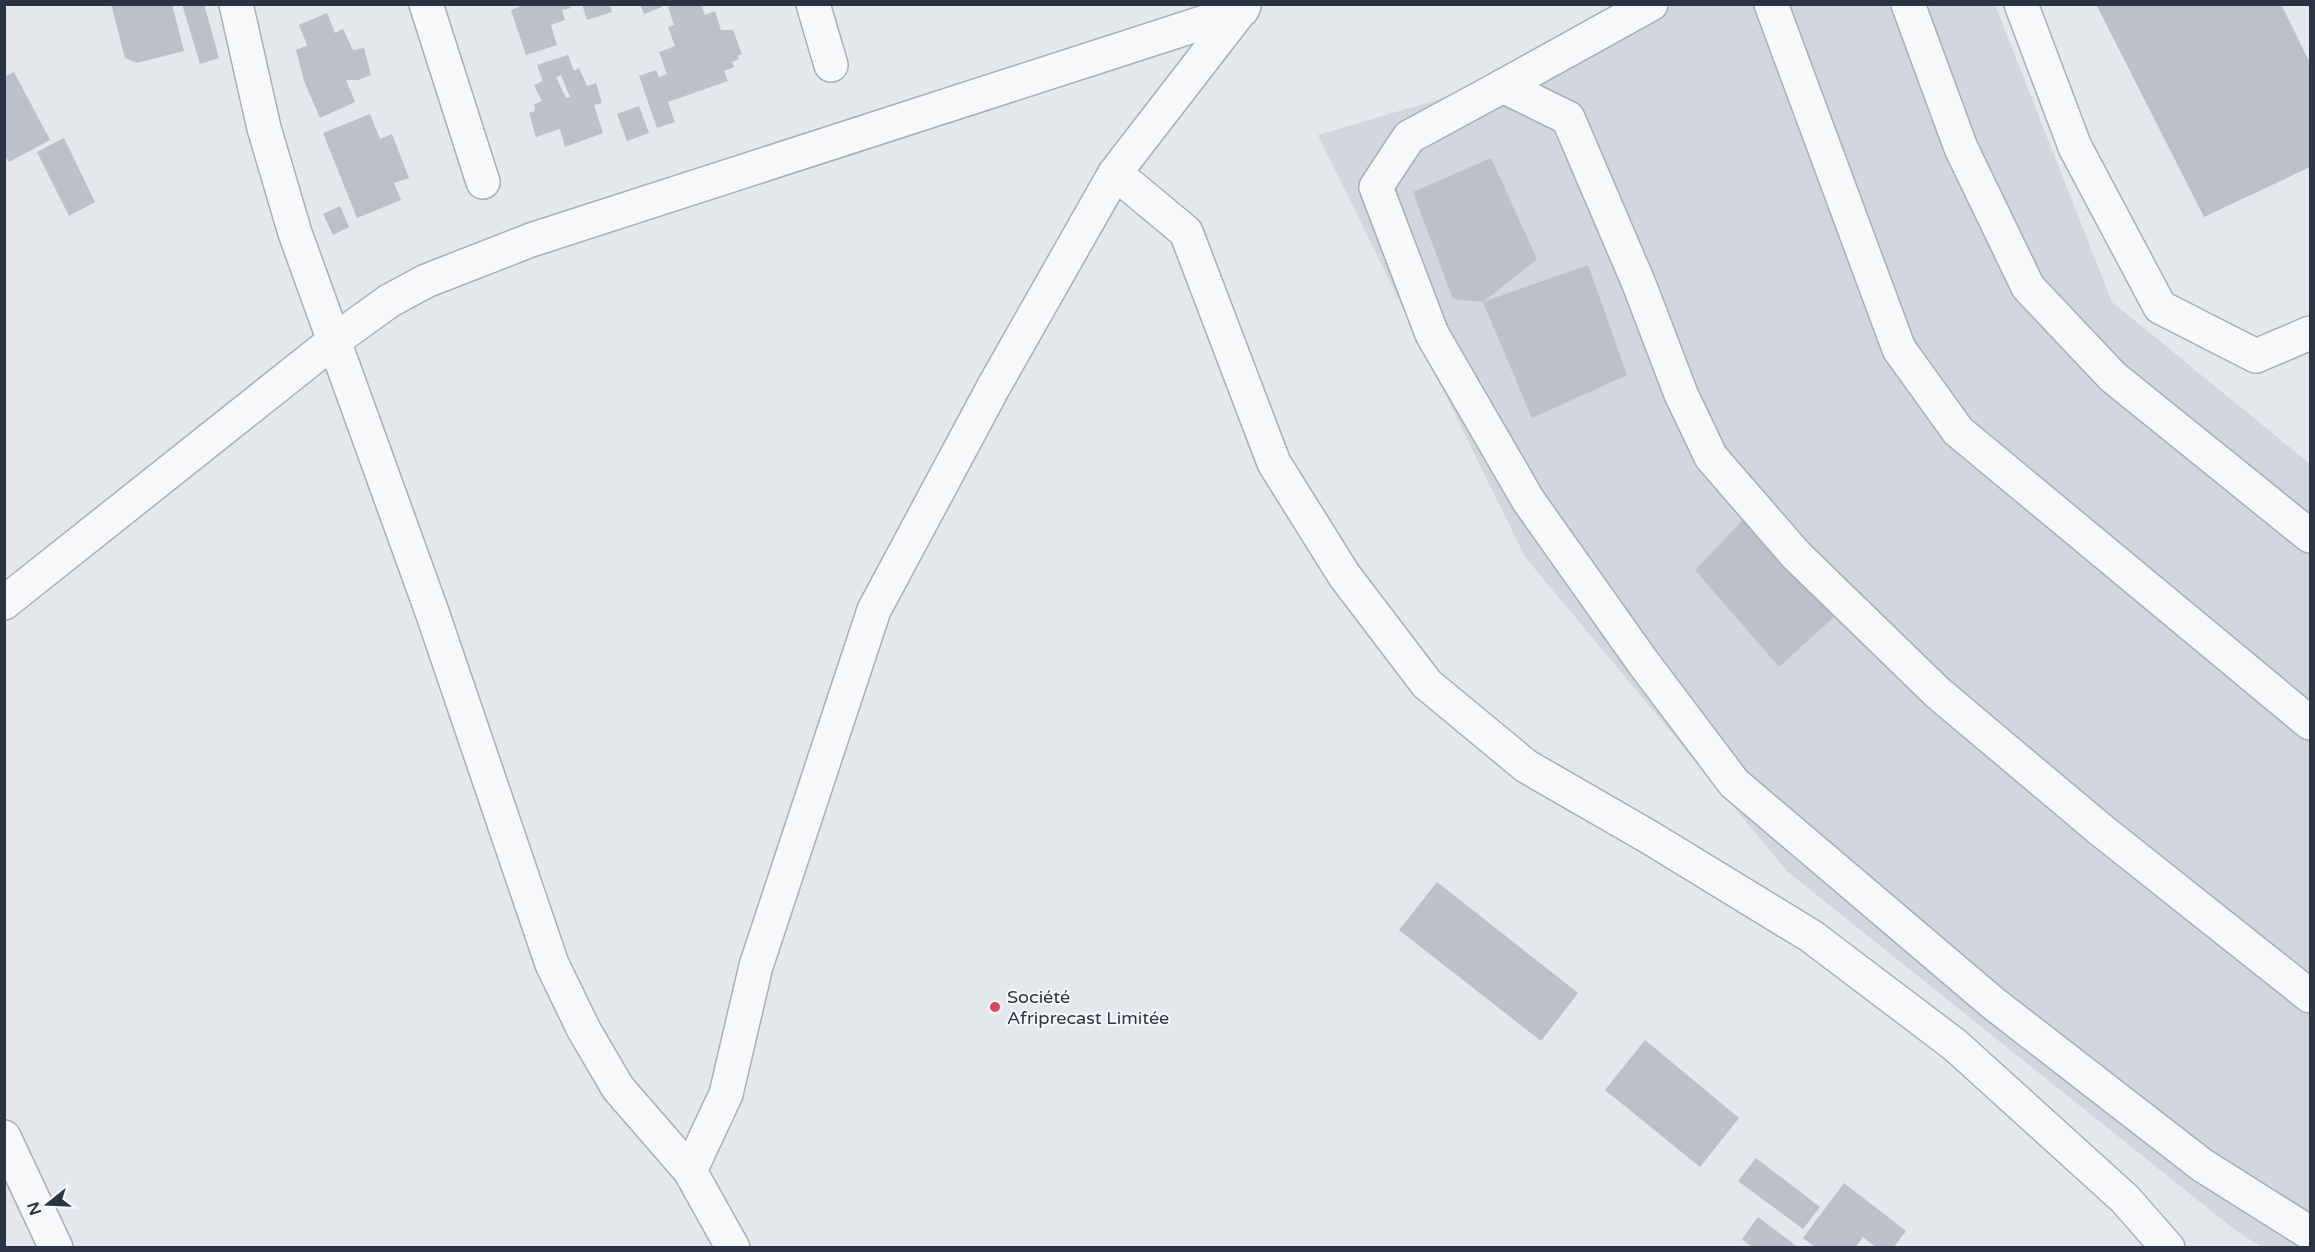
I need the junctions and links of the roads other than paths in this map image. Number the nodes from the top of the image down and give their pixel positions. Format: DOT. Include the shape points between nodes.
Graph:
graph roads {
  1 [pos="236,4"];
  2 [pos="426,4"];
  3 [pos="813,4"];
  4 [pos="1651,4"];
  5 [pos="1771,4"];
  6 [pos="1908,4"];
  7 [pos="2021,4"];
  8 [pos="1244,7"];
  9 [pos="831,65"];
  10 [pos="1503,86"];
  11 [pos="1115,173"];
  12 [pos="483,182"];
  13 [pos="2310,333"];
  14 [pos="335,340"];
  15 [pos="2310,536"];
  16 [pos="4,603"];
  17 [pos="2310,723"];
  18 [pos="2310,996"];
  19 [pos="4,1137"];
  20 [pos="690,1171"];
  21 [pos="2310,1233"];
  22 [pos="56,1248"];
  23 [pos="733,1248"];
  24 [pos="2168,1248"];
  1 -- 14 [label="street" via="250,74 289,212"];
  2 -- 12 [label="street"];
  3 -- 9 [label="street"];
  4 -- 10 [label="street"];
  5 -- 17 [label="street" via="1899,349 1958,431"];
  6 -- 15 [label="street" via="1961,148 2028,286 2113,377"];
  7 -- 13 [label="street" via="2075,147 2160,307 2256,356"];
  8 -- 11 [label="street"];
  8 -- 14 [label="street" via="531,240 426,281 389,301"];
  10 -- 18 [label="street" via="1568,117 1681,394 1711,457 1797,555 1938,693 2101,830"];
  10 -- 21 [label="street" via="1409,137 1376,187 1432,334 1528,500 1734,783 1993,1003 2202,1165"];
  11 -- 20 [label="street" via="994,386 874,610 756,966 726,1094"];
  11 -- 24 [label="street" via="1186,232 1274,463 1344,575 1427,684 1526,766 1811,936 1946,1038 2125,1199"];
  14 -- 16 [label="street"];
  14 -- 20 [label="street" via="552,964 618,1088"];
  19 -- 22 [label="street"];
  20 -- 23 [label="street"];
}
